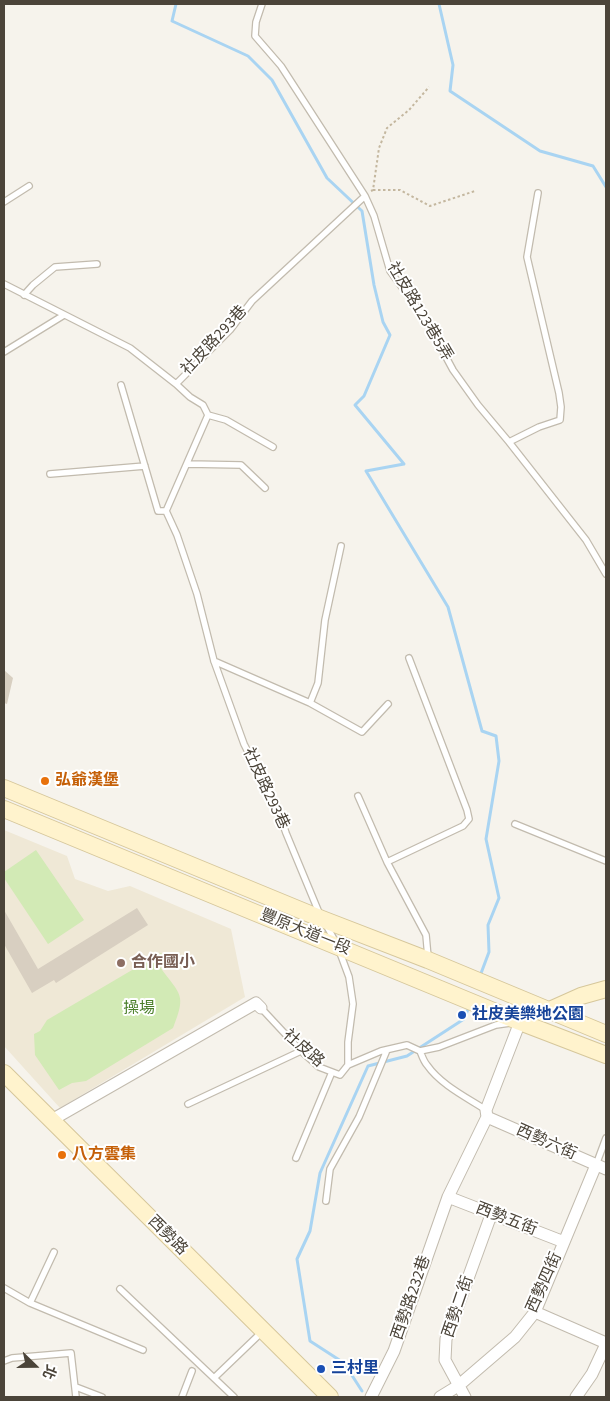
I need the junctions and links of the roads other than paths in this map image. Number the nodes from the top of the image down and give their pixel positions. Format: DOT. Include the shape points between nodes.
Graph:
graph roads {
  1 [pos="262,4"];
  2 [pos="30,186"];
  3 [pos="538,193"];
  4 [pos="365,196"];
  5 [pos="4,202"];
  6 [pos="97,264"];
  7 [pos="4,284"];
  8 [pos="24,295"];
  9 [pos="64,316"];
  10 [pos="4,352"];
  11 [pos="176,384"];
  12 [pos="121,385"];
  13 [pos="208,415"];
  14 [pos="509,442"];
  15 [pos="273,447"];
  16 [pos="188,464"];
  17 [pos="145,466"];
  18 [pos="50,474"];
  19 [pos="265,488"];
  20 [pos="166,511"];
  21 [pos="341,546"];
  22 [pos="606,574"];
  23 [pos="409,658"];
  24 [pos="214,661"];
  25 [pos="310,703"];
  26 [pos="388,704"];
  27 [pos="4,788"];
  28 [pos="358,796"];
  29 [pos="4,809"];
  30 [pos="515,824"];
  31 [pos="387,862"];
  32 [pos="606,862"];
  33 [pos="322,919"];
  34 [pos="338,946"];
  35 [pos="428,960"];
  36 [pos="606,989"];
  37 [pos="261,1008"];
  38 [pos="549,1010"];
  39 [pos="520,1022"];
  40 [pos="606,1034"];
  41 [pos="387,1050"];
  42 [pos="301,1051"];
  43 [pos="420,1051"];
  44 [pos="606,1055"];
  45 [pos="348,1065"];
  46 [pos="332,1072"];
  47 [pos="4,1073"];
  48 [pos="188,1104"];
  49 [pos="486,1114"];
  50 [pos="50,1121"];
  51 [pos="606,1138"];
  52 [pos="296,1158"];
  53 [pos="601,1167"];
  54 [pos="448,1198"];
  55 [pos="326,1201"];
  56 [pos="491,1215"];
  57 [pos="564,1242"];
  58 [pos="54,1252"];
  59 [pos="4,1288"];
  60 [pos="120,1288"];
  61 [pos="30,1302"];
  62 [pos="535,1312"];
  63 [pos="263,1331"];
  64 [pos="606,1343"];
  65 [pos="143,1350"];
  66 [pos="4,1361"];
  67 [pos="192,1370"];
  68 [pos="214,1378"];
  69 [pos="458,1386"];
  70 [pos="76,1387"];
  71 [pos="76,1397"];
  72 [pos="102,1397"];
  73 [pos="182,1397"];
  74 [pos="234,1397"];
  75 [pos="330,1397"];
  76 [pos="371,1397"];
  77 [pos="440,1397"];
  78 [pos="465,1397"];
  79 [pos="576,1397"];
  1 -- 4 [label="lane, 社皮路123巷5弄" via="255,36 281,66"];
  2 -- 5 [label="lane"];
  3 -- 14 [label="lane" via="527,257 561,407 560,420"];
  4 -- 11 [label="lane, 社皮路293巷" via="252,301 230,330"];
  4 -- 14 [label="lane, 社皮路123巷5弄" via="390,271 426,320 453,370"];
  6 -- 8 [label="lane" via="55,267"];
  7 -- 8 [label="lane"];
  8 -- 9 [label="lane"];
  9 -- 10 [label="lane"];
  9 -- 11 [label="lane" via="130,348"];
  11 -- 13 [label="lane, 社皮路293巷" via="203,405"];
  12 -- 17 [label="lane, 社皮路293巷"];
  13 -- 15 [label="lane" via="226,420"];
  13 -- 16 [label="lane"];
  14 -- 22 [label="lane, 社皮路123巷5弄" via="586,540"];
  16 -- 19 [label="lane" via="241,465"];
  16 -- 20 [label="lane"];
  17 -- 18 [label="lane"];
  17 -- 20 [label="lane, 社皮路293巷" via="158,511"];
  20 -- 24 [label="lane, 社皮路293巷" via="196,594"];
  21 -- 25 [label="lane" via="325,620 318,683"];
  23 -- 31 [label="lane" via="468,820 463,826"];
  24 -- 25 [label="lane"];
  24 -- 33 [label="lane, 社皮路293巷" via="244,744 280,816"];
  25 -- 26 [label="lane" via="362,732"];
  27 -- 33 [label="street, 豐原大道一段"];
  28 -- 31 [label="lane"];
  29 -- 34 [label="street, 豐原大道一段"];
  30 -- 32 [label="lane"];
  31 -- 35 [label="lane" via="426,936"];
  33 -- 34 [label="lane, 社皮路293巷"];
  33 -- 35 [label="street, 豐原大道一段"];
  34 -- 39 [label="street, 豐原大道一段"];
  34 -- 45 [label="lane, 社皮路293巷" via="349,977 353,1004"];
  35 -- 38 [label="street, 豐原大道一段"];
  36 -- 38 [label="street, 社皮路"];
  37 -- 42 [label="lane, 社皮路"];
  37 -- 50 [label="street, 社皮路" via="256,1003"];
  38 -- 39 [label="street, 社皮路"];
  38 -- 40 [label="street, 豐原大道一段"];
  39 -- 43 [label="lane, 社皮路" via="496,1025 440,1047"];
  39 -- 44 [label="street, 豐原大道一段"];
  39 -- 49 [label="street, 西勢路232巷"];
  41 -- 43 [label="lane, 社皮路" via="408,1045"];
  41 -- 45 [label="lane, 社皮路"];
  41 -- 55 [label="lane" via="359,1117 330,1169"];
  42 -- 46 [label="lane, 社皮路" via="319,1067"];
  42 -- 48 [label="lane"];
  43 -- 49 [label="lane" via="436,1075"];
  45 -- 46 [label="lane, 社皮路" via="340,1075"];
  46 -- 52 [label="lane"];
  47 -- 50 [label="street, 西勢路"];
  49 -- 53 [label="street, 西勢六街"];
  49 -- 54 [label="street, 西勢路232巷"];
  50 -- 63 [label="street, 西勢路"];
  51 -- 53 [label="lane"];
  53 -- 57 [label="street, 西勢四街"];
  54 -- 56 [label="street, 西勢五街"];
  54 -- 76 [label="street, 西勢路232巷" via="394,1351"];
  56 -- 57 [label="street, 西勢五街"];
  56 -- 69 [label="street, 西勢二街" via="446,1339 445,1360"];
  57 -- 62 [label="street, 西勢四街"];
  58 -- 61 [label="lane"];
  59 -- 61 [label="lane"];
  60 -- 68 [label="lane"];
  61 -- 65 [label="lane"];
  62 -- 64 [label="street"];
  62 -- 69 [label="street, 西勢四街" via="514,1337"];
  63 -- 68 [label="lane"];
  63 -- 75 [label="street, 西勢路"];
  64 -- 79 [label="street" via="592,1374"];
  66 -- 70 [label="lane" via="71,1353"];
  67 -- 73 [label="lane"];
  68 -- 74 [label="lane"];
  69 -- 77 [label="street, 西勢四街"];
  69 -- 78 [label="street, 西勢二街"];
  70 -- 71 [label="lane"];
  70 -- 72 [label="lane"];
}
